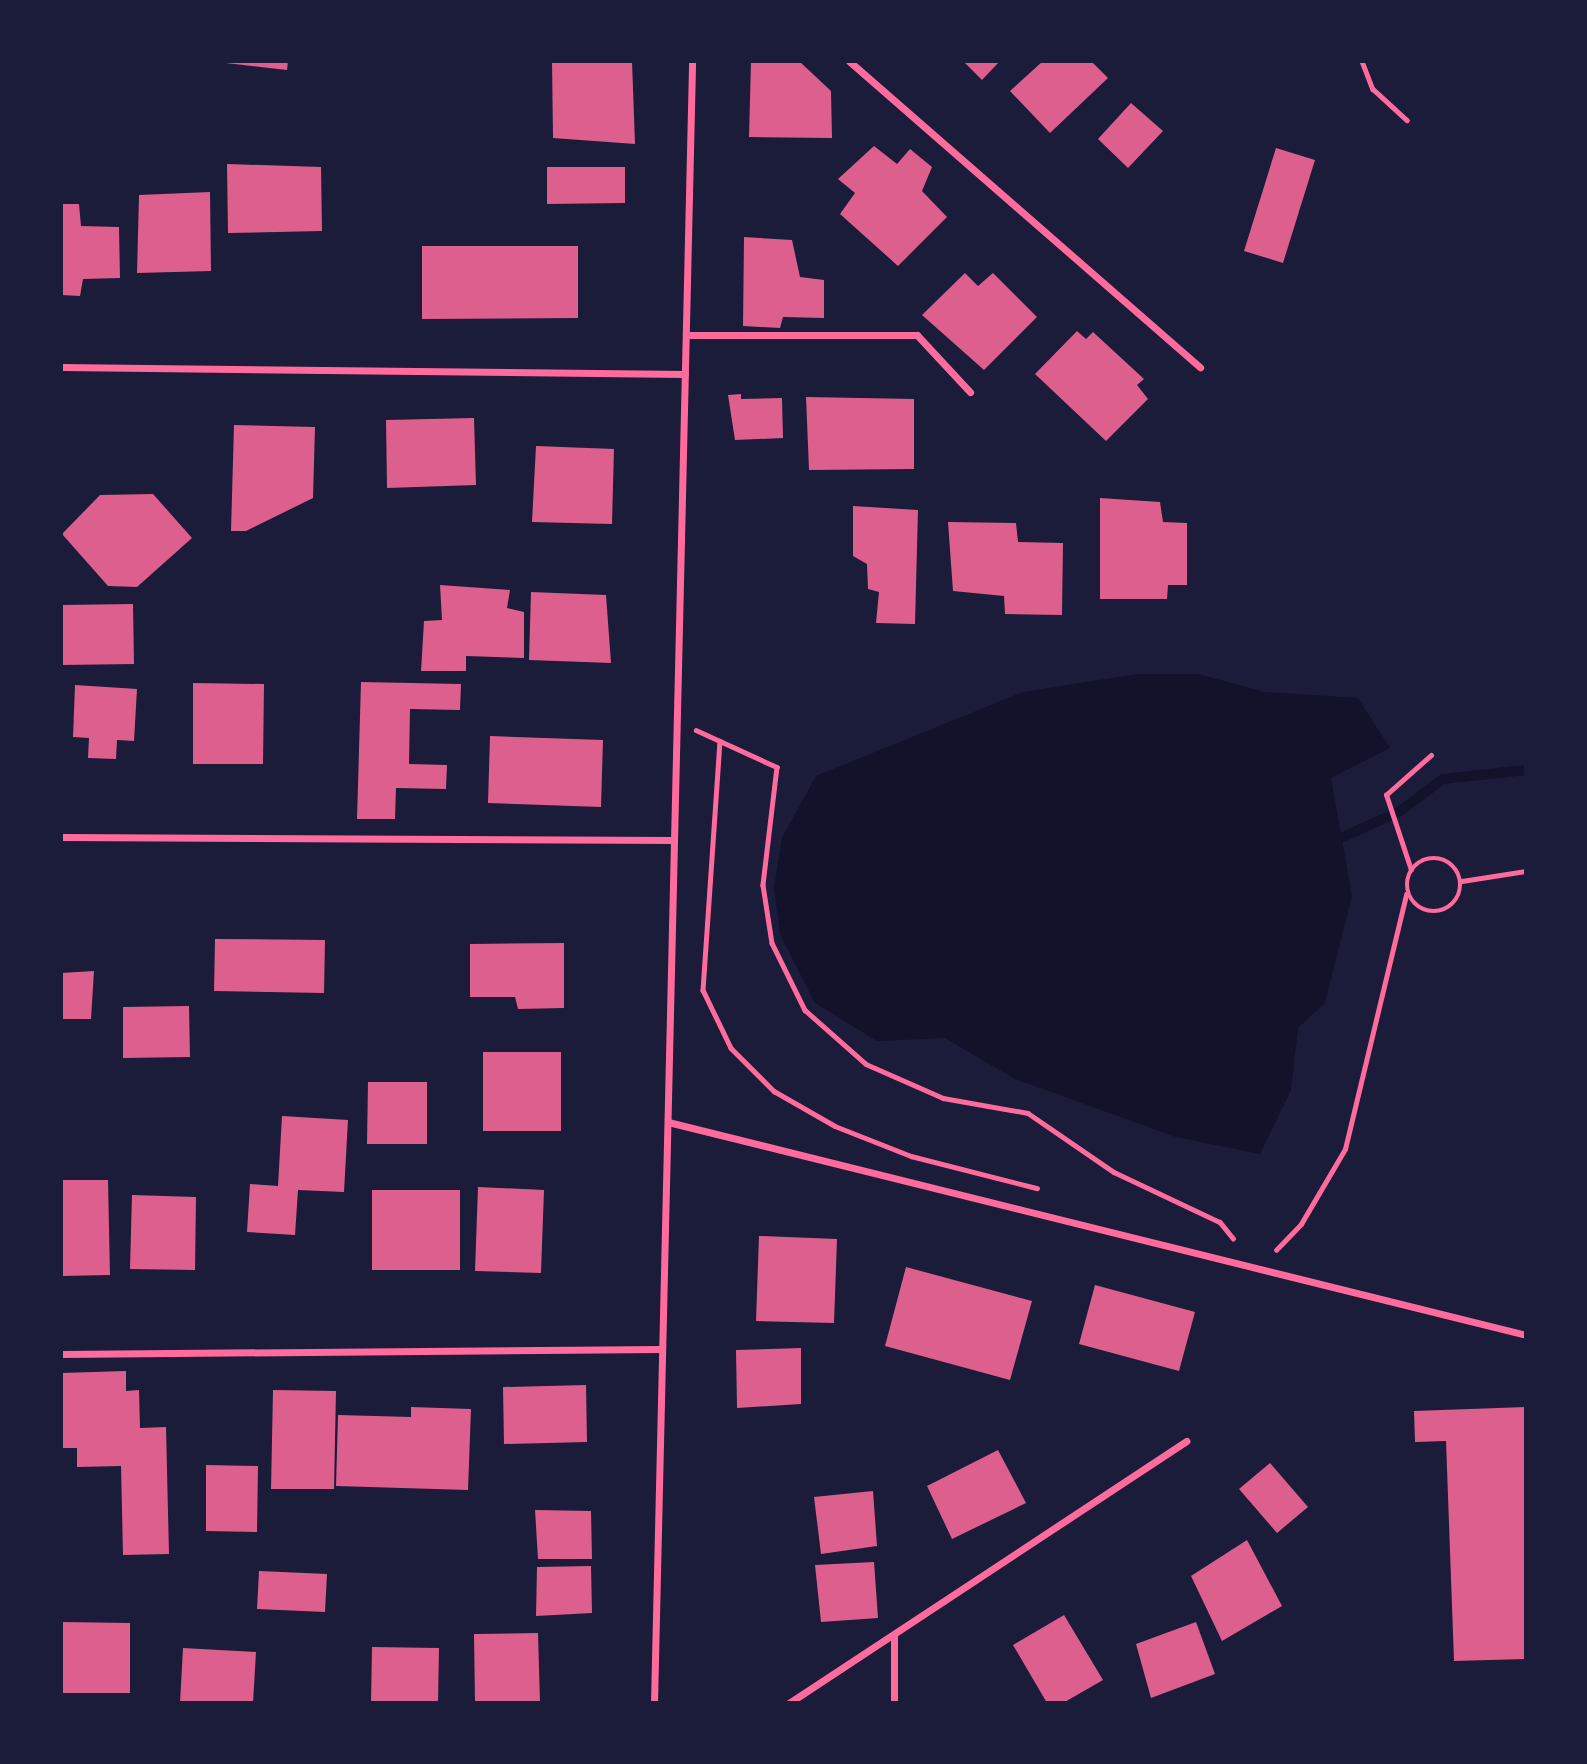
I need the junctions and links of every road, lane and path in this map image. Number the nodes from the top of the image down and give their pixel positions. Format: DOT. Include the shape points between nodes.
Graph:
graph roads {
  1 [pos="692,61"];
  2 [pos="849,61"];
  3 [pos="1362,61"];
  4 [pos="1407,120"];
  5 [pos="686,335"];
  6 [pos="61,367"];
  7 [pos="1200,367"];
  8 [pos="685,374"];
  9 [pos="970,392"];
  10 [pos="677,720"];
  11 [pos="720,741"];
  12 [pos="1431,755"];
  13 [pos="61,837"];
  14 [pos="674,840"];
  15 [pos="1411,870"];
  16 [pos="1526,871"];
  17 [pos="1462,881"];
  18 [pos="1406,894"];
  19 [pos="667,1122"];
  20 [pos="1046,1191"];
  21 [pos="1258,1268"];
  22 [pos="1526,1335"];
  23 [pos="662,1349"];
  24 [pos="61,1354"];
  25 [pos="1187,1441"];
  26 [pos="894,1635"];
  27 [pos="654,1703"];
  28 [pos="789,1703"];
  29 [pos="894,1703"];
  1 -- 5 [label="street"];
  2 -- 7 [label="street"];
  3 -- 4 [label="path" via="1373,89"];
  5 -- 8 [label="street"];
  5 -- 9 [label="street" via="917,335"];
  6 -- 8 [label="street"];
  8 -- 10 [label="street"];
  10 -- 11 [label="path"];
  10 -- 14 [label="street"];
  11 -- 20 [label="path" via="703,990 731,1048 774,1091 835,1126 911,1156 984,1170"];
  11 -- 21 [label="path" via="776,767 763,885 772,943 805,1010 866,1063 943,1098 1028,1113 1114,1172 1220,1222"];
  12 -- 15 [label="path" via="1386,795"];
  13 -- 14 [label="street"];
  14 -- 19 [label="street"];
  15 -- 17 [label="path" via="1431,858 1456,866"];
  15 -- 18 [label="path"];
  16 -- 17 [label="path"];
  17 -- 18 [label="path" via="1460,896 1446,910 1424,912"];
  18 -- 21 [label="path" via="1345,1149 1301,1224"];
  19 -- 21 [label="street"];
  19 -- 23 [label="street"];
  21 -- 22 [label="street"];
  23 -- 24 [label="street"];
  23 -- 27 [label="street"];
  25 -- 26 [label="street"];
  26 -- 28 [label="street"];
  26 -- 29 [label="street"];
}
